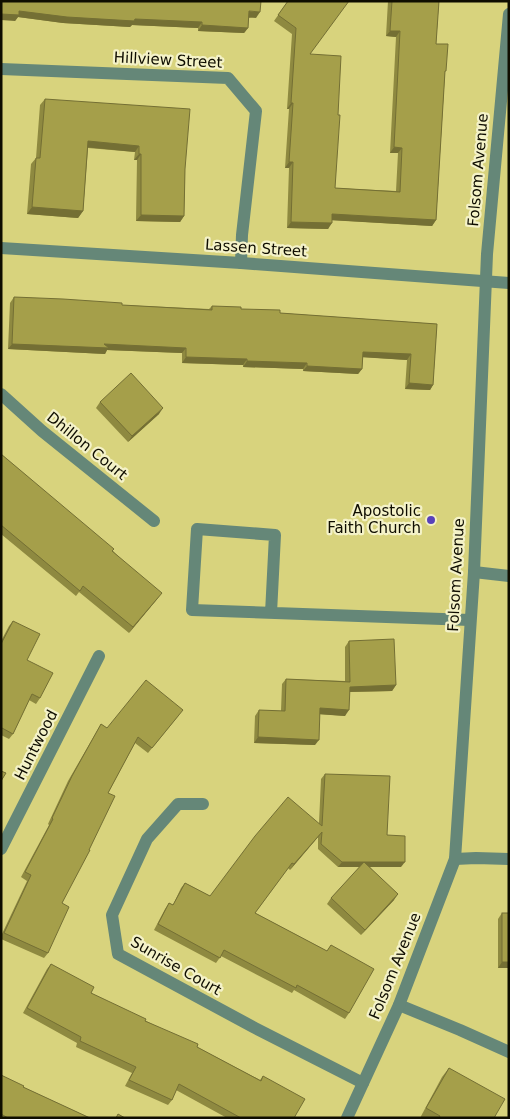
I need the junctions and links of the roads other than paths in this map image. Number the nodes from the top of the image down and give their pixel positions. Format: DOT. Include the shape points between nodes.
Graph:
graph roads {
  1 [pos="509,14"];
  2 [pos="1,68"];
  3 [pos="1,248"];
  4 [pos="241,263"];
  5 [pos="485,282"];
  6 [pos="509,283"];
  7 [pos="1,394"];
  8 [pos="154,521"];
  9 [pos="474,572"];
  10 [pos="509,576"];
  11 [pos="270,613"];
  12 [pos="470,620"];
  13 [pos="99,656"];
  14 [pos="203,804"];
  15 [pos="1,849"];
  16 [pos="455,859"];
  17 [pos="509,859"];
  18 [pos="398,1005"];
  19 [pos="509,1052"];
  20 [pos="363,1083"];
  21 [pos="348,1118"];
  1 -- 5 [label="street, Folsom Avenue"];
  2 -- 4 [label="street, Hillview Street" via="228,78 256,111"];
  3 -- 4 [label="street, Lassen Street"];
  4 -- 5 [label="street, Lassen Street"];
  5 -- 6 [label="street, Lassen Street"];
  5 -- 9 [label="street, Folsom Avenue"];
  7 -- 8 [label="street, Dhillon Court"];
  9 -- 10 [label="street"];
  9 -- 12 [label="street, Folsom Avenue"];
  11 -- 11 [label="street" via="192,610 197,529 275,535"];
  11 -- 12 [label="street"];
  12 -- 16 [label="street, Folsom Avenue"];
  13 -- 15 [label="street, Huntwood"];
  14 -- 20 [label="street, Sunrise Court" via="178,804 147,839 112,915 118,954"];
  16 -- 17 [label="street"];
  16 -- 18 [label="street, Folsom Avenue"];
  18 -- 19 [label="street"];
  18 -- 20 [label="street, Folsom Avenue"];
  20 -- 21 [label="street, Folsom Avenue"];
}
